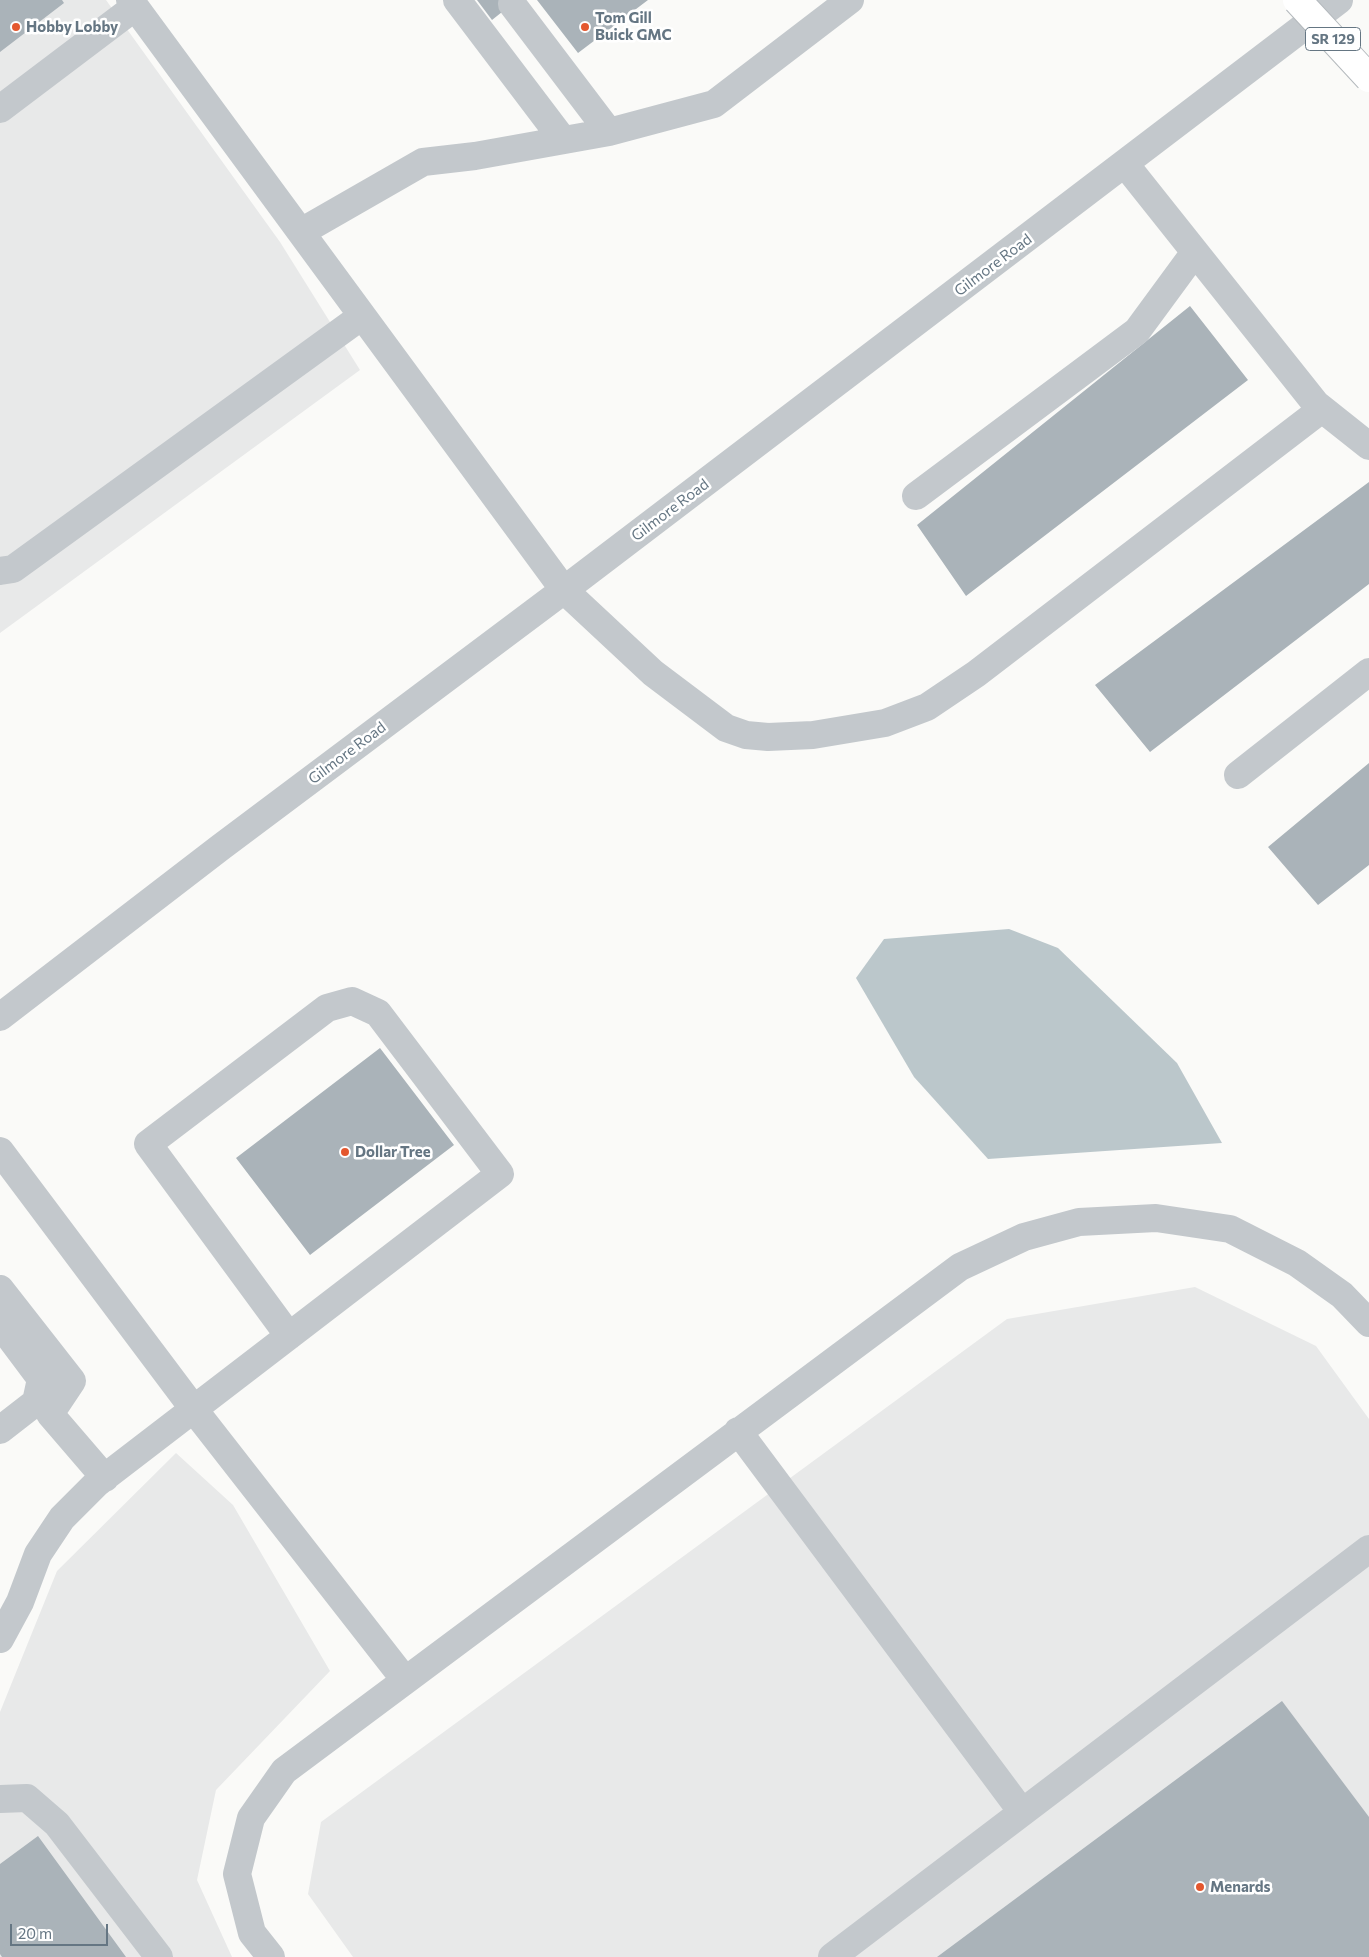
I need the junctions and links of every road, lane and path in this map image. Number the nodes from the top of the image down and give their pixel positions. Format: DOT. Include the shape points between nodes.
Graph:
graph roads {
  1 [pos="457,0"];
  2 [pos="850,0"];
  3 [pos="1297,0"];
  4 [pos="1339,0"];
  5 [pos="132,4"];
  6 [pos="512,4"];
  7 [pos="1369,78"];
  8 [pos="0,108"];
  9 [pos="609,132"];
  10 [pos="563,140"];
  11 [pos="1125,164"];
  12 [pos="301,232"];
  13 [pos="1195,252"];
  14 [pos="362,316"];
  15 [pos="1322,409"];
  16 [pos="1369,446"];
  17 [pos="916,496"];
  18 [pos="0,571"];
  19 [pos="564,590"];
  20 [pos="1369,672"];
  21 [pos="1238,775"];
  22 [pos="0,1017"];
  23 [pos="0,1151"];
  24 [pos="0,1289"];
  25 [pos="1369,1323"];
  26 [pos="0,1324"];
  27 [pos="289,1336"];
  28 [pos="193,1409"];
  29 [pos="50,1414"];
  30 [pos="0,1430"];
  31 [pos="738,1431"];
  32 [pos="0,1452"];
  33 [pos="105,1478"];
  34 [pos="1369,1549"];
  35 [pos="0,1639"];
  36 [pos="405,1680"];
  37 [pos="0,1799"];
  38 [pos="1022,1812"];
  39 [pos="159,1957"];
  40 [pos="271,1957"];
  41 [pos="832,1957"];
  1 -- 10 [label="street"];
  2 -- 9 [label="street" via="714,104"];
  3 -- 7 [label="highway, SR 129, bridge"];
  4 -- 11 [label="street, Gilmore Road"];
  5 -- 8 [label="street"];
  5 -- 12 [label="street"];
  6 -- 9 [label="street"];
  9 -- 10 [label="street"];
  10 -- 12 [label="street" via="423,162"];
  11 -- 13 [label="street"];
  11 -- 19 [label="street, Gilmore Road"];
  12 -- 14 [label="street"];
  13 -- 15 [label="street"];
  13 -- 17 [label="street" via="1137,331"];
  14 -- 18 [label="street" via="13,569"];
  14 -- 19 [label="street"];
  15 -- 16 [label="street"];
  15 -- 19 [label="street" via="976,674 927,706 885,724 813,736 746,735 726,728 653,673"];
  19 -- 22 [label="street, Gilmore Road"];
  20 -- 21 [label="street"];
  23 -- 28 [label="street"];
  24 -- 29 [label="street" via="72,1381"];
  25 -- 31 [label="street" via="1342,1295 1297,1263 1230,1228 1156,1218 1080,1222 1024,1237 960,1266"];
  26 -- 30 [label="street" via="41,1378 36,1402"];
  27 -- 27 [label="street" via="500,1174 378,1013 352,1001 327,1008 148,1144"];
  27 -- 28 [label="street"];
  28 -- 33 [label="street"];
  28 -- 36 [label="street"];
  29 -- 32 [label="street"];
  29 -- 33 [label="street"];
  31 -- 36 [label="street"];
  31 -- 38 [label="street"];
  33 -- 35 [label="street" via="62,1518 38,1554 20,1602"];
  34 -- 38 [label="street"];
  36 -- 40 [label="street" via="284,1771 250,1818 237,1874 252,1933"];
  37 -- 39 [label="street" via="27,1798 56,1824"];
  38 -- 41 [label="street"];
}
